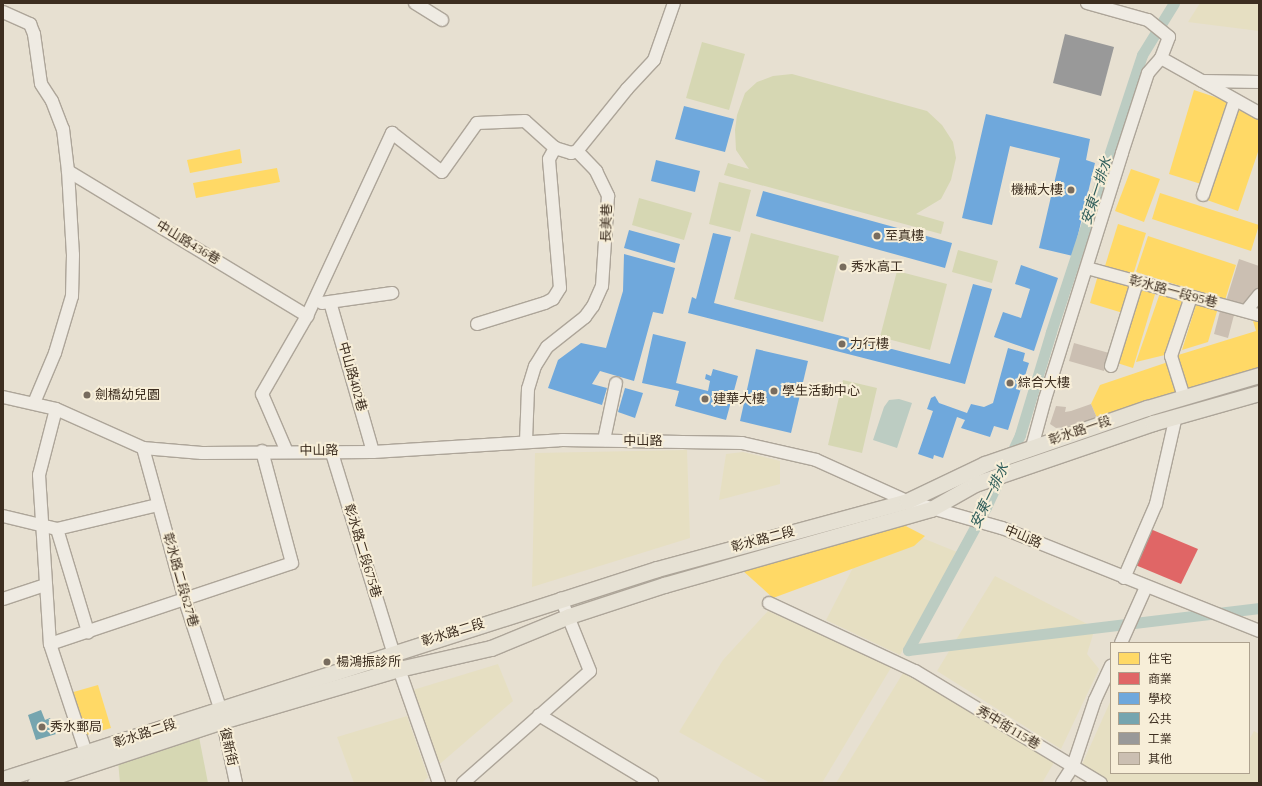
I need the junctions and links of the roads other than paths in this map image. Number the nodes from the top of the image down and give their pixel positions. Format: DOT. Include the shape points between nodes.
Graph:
graph roads {
  1 [pos="415,3"];
  2 [pos="674,3"];
  3 [pos="1087,3"];
  4 [pos="3,12"];
  5 [pos="442,20"];
  6 [pos="1161,58"];
  7 [pos="1198,81"];
  8 [pos="1259,82"];
  9 [pos="1234,100"];
  10 [pos="1259,113"];
  11 [pos="555,148"];
  12 [pos="577,151"];
  13 [pos="68,171"];
  14 [pos="1203,195"];
  15 [pos="1087,268"];
  16 [pos="1136,282"];
  17 [pos="392,293"];
  18 [pos="1259,295"];
  19 [pos="1191,298"];
  20 [pos="330,302"];
  21 [pos="313,303"];
  22 [pos="1246,312"];
  23 [pos="1259,315"];
  24 [pos="307,316"];
  25 [pos="477,324"];
  26 [pos="1111,366"];
  27 [pos="1259,375"];
  28 [pos="616,383"];
  29 [pos="1259,393"];
  30 [pos="3,397"];
  31 [pos="1184,397"];
  32 [pos="34,403"];
  33 [pos="56,409"];
  34 [pos="1176,416"];
  35 [pos="604,440"];
  36 [pos="526,441"];
  37 [pos="143,448"];
  38 [pos="1029,449"];
  39 [pos="331,450"];
  40 [pos="262,451"];
  41 [pos="288,452"];
  42 [pos="373,452"];
  43 [pos="907,501"];
  44 [pos="158,505"];
  45 [pos="931,509"];
  46 [pos="3,516"];
  47 [pos="40,524"];
  48 [pos="57,529"];
  49 [pos="658,569"];
  50 [pos="1124,578"];
  51 [pos="45,585"];
  52 [pos="664,585"];
  53 [pos="1146,587"];
  54 [pos="3,599"];
  55 [pos="561,600"];
  56 [pos="185,601"];
  57 [pos="769,603"];
  58 [pos="569,616"];
  59 [pos="1259,631"];
  60 [pos="88,632"];
  61 [pos="1121,642"];
  62 [pos="50,644"];
  63 [pos="392,652"];
  64 [pos="1110,668"];
  65 [pos="399,670"];
  66 [pos="221,714"];
  67 [pos="539,715"];
  68 [pos="86,753"];
  69 [pos="1073,766"];
  70 [pos="3,779"];
  71 [pos="35,783"];
  72 [pos="236,783"];
  73 [pos="439,783"];
  74 [pos="463,783"];
  75 [pos="652,783"];
  76 [pos="1062,783"];
  77 [pos="1101,783"];
  1 -- 5 [label="street"];
  2 -- 12 [label="street" via="654,60"];
  3 -- 6 [label="street" via="1148,20 1169,37"];
  4 -- 13 [label="street" via="30,24 34,34 41,84 52,101 63,129"];
  6 -- 7 [label="street"];
  6 -- 15 [label="street" via="1148,73"];
  7 -- 8 [label="street"];
  7 -- 9 [label="street"];
  9 -- 10 [label="street"];
  9 -- 14 [label="street"];
  11 -- 12 [label="street" via="571,154"];
  11 -- 21 [label="street" via="525,121 477,123 442,172 392,133"];
  11 -- 25 [label="street" via="549,159 560,288 553,299 545,303"];
  12 -- 36 [label="street, 長美巷" via="596,171 608,196 602,286 585,317 547,347 534,366 528,389"];
  13 -- 24 [label="street, 中山路436巷"];
  13 -- 32 [label="street" via="73,255 72,296 55,353"];
  15 -- 16 [label="street, 彰水路一段95巷"];
  15 -- 38 [label="street"];
  16 -- 19 [label="street, 彰水路一段95巷"];
  16 -- 26 [label="street"];
  17 -- 20 [label="street"];
  18 -- 22 [label="street"];
  19 -- 22 [label="street, 彰水路一段95巷"];
  19 -- 31 [label="street" via="1171,356"];
  20 -- 21 [label="street"];
  20 -- 42 [label="street, 中山路402巷"];
  21 -- 24 [label="street"];
  22 -- 23 [label="street, 彰水路一段95巷"];
  24 -- 41 [label="street" via="262,394"];
  27 -- 31 [label="main road, 彰水路一段"];
  28 -- 35 [label="street"];
  29 -- 34 [label="main road, 彰水路一段"];
  30 -- 32 [label="street, 中山路"];
  31 -- 38 [label="main road, 彰水路一段"];
  32 -- 33 [label="street, 中山路"];
  33 -- 37 [label="street, 中山路"];
  33 -- 47 [label="street" via="39,475"];
  34 -- 45 [label="main road, 彰水路一段" via="975,484"];
  34 -- 50 [label="street" via="1156,504"];
  35 -- 36 [label="street, 中山路"];
  35 -- 43 [label="street, 中山路" via="700,441 748,445 816,460"];
  36 -- 42 [label="street, 中山路"];
  37 -- 40 [label="street, 中山路" via="202,453"];
  37 -- 44 [label="street, 彰水路二段627巷"];
  38 -- 43 [label="main road, 彰水路一段" via="985,464"];
  39 -- 41 [label="street, 中山路"];
  39 -- 42 [label="street, 中山路"];
  39 -- 63 [label="street, 彰水路二段675巷"];
  40 -- 41 [label="street, 中山路"];
  40 -- 56 [label="street" via="292,563"];
  43 -- 45 [label="street, 中山路"];
  43 -- 49 [label="main road, 彰水路二段"];
  44 -- 48 [label="street"];
  44 -- 56 [label="street, 彰水路二段627巷"];
  45 -- 50 [label="street, 中山路" via="976,518"];
  45 -- 52 [label="main road, 彰水路二段"];
  46 -- 47 [label="street"];
  47 -- 48 [label="street"];
  47 -- 51 [label="street"];
  48 -- 60 [label="street"];
  49 -- 52 [label="main road"];
  49 -- 55 [label="main road, 彰水路二段"];
  50 -- 53 [label="street, 中山路"];
  51 -- 54 [label="street"];
  51 -- 62 [label="street"];
  52 -- 58 [label="main road, 彰水路二段"];
  53 -- 59 [label="street, 中山路"];
  53 -- 61 [label="street"];
  55 -- 58 [label="street"];
  55 -- 63 [label="main road, 彰水路二段"];
  56 -- 60 [label="street"];
  56 -- 66 [label="street, 彰水路二段627巷"];
  57 -- 69 [label="street, 秀中街115巷" via="897,665 915,671"];
  58 -- 65 [label="main road, 彰水路二段" via="491,648"];
  58 -- 67 [label="street" via="590,671"];
  60 -- 62 [label="street"];
  62 -- 68 [label="street"];
  63 -- 65 [label="street, 彰水路二段675巷"];
  63 -- 66 [label="main road, 彰水路二段"];
  64 -- 69 [label="street" via="1095,700"];
  65 -- 66 [label="main road, 彰水路二段"];
  65 -- 73 [label="street, 彰水路二段675巷"];
  66 -- 68 [label="main road, 彰水路二段"];
  66 -- 71 [label="main road, 彰水路二段"];
  66 -- 72 [label="street, 復新街"];
  67 -- 74 [label="street"];
  67 -- 75 [label="street"];
  68 -- 70 [label="main road, 彰水路二段"];
  69 -- 76 [label="street"];
  69 -- 77 [label="street, 秀中街115巷"];
}
